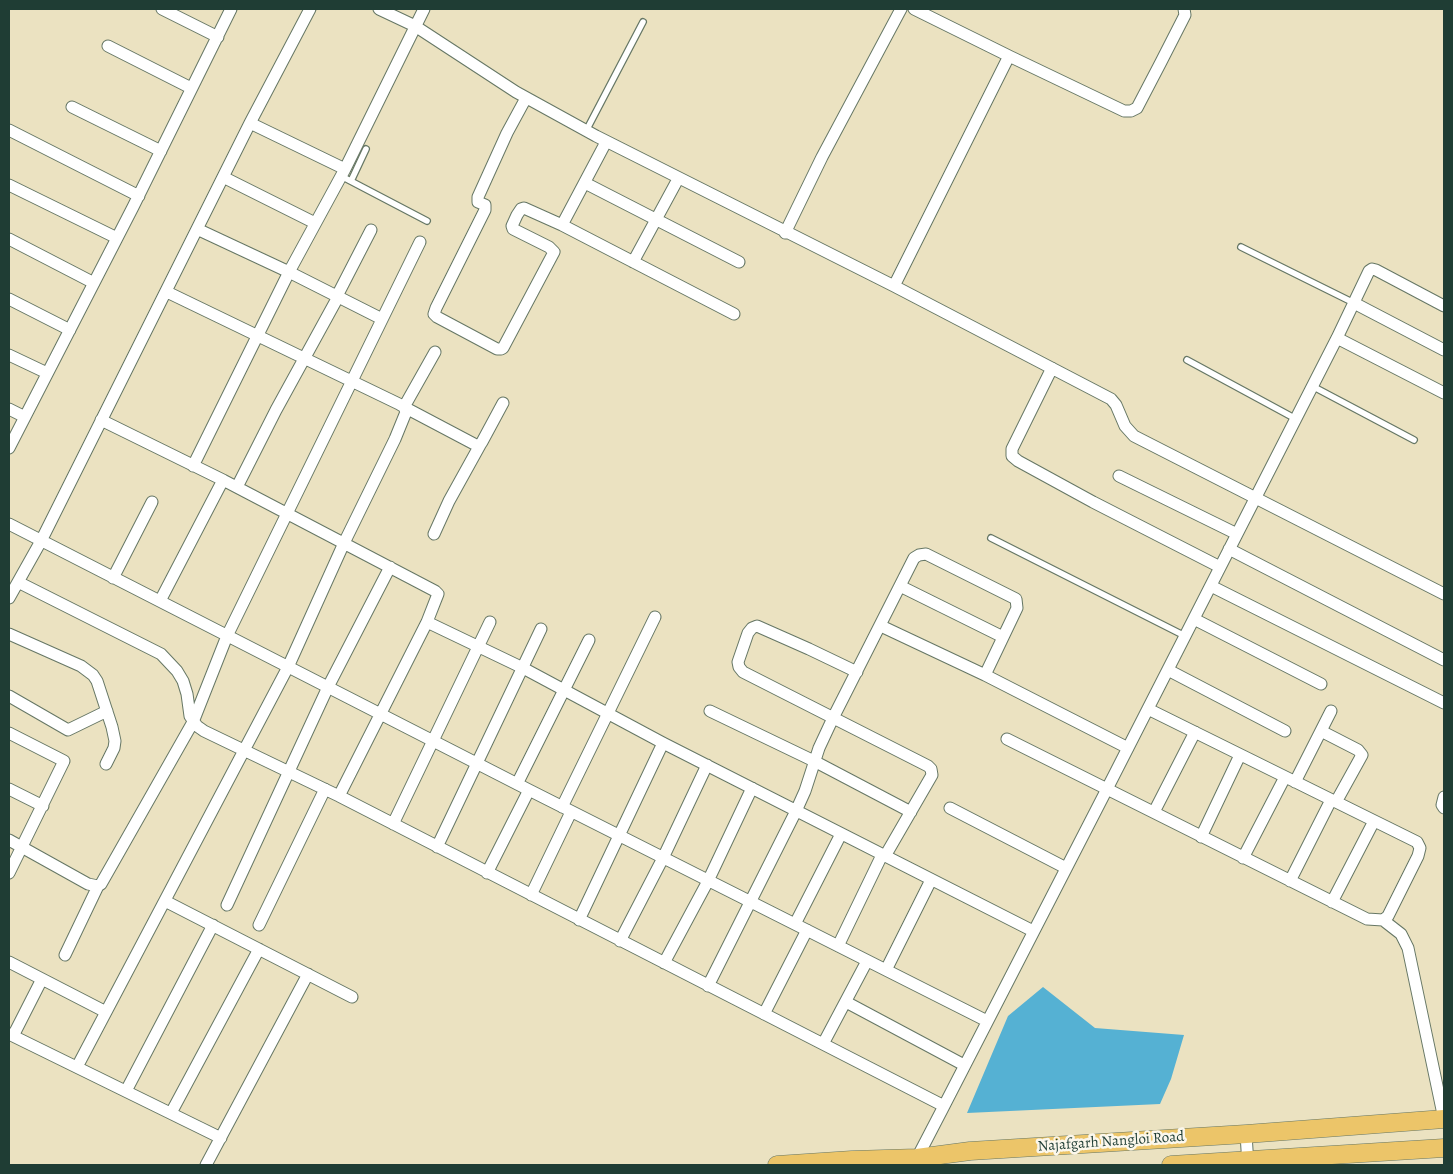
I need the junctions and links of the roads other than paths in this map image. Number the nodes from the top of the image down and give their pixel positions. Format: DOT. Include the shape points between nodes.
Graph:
graph roads {
  1 [pos="162,9"];
  2 [pos="231,9"];
  3 [pos="310,9"];
  4 [pos="379,9"];
  5 [pos="424,9"];
  6 [pos="901,9"];
  7 [pos="914,9"];
  8 [pos="1184,9"];
  9 [pos="643,22"];
  10 [pos="414,26"];
  11 [pos="218,36"];
  12 [pos="108,46"];
  13 [pos="1009,56"];
  14 [pos="191,88"];
  15 [pos="526,98"];
  16 [pos="72,107"];
  17 [pos="250,123"];
  18 [pos="9,130"];
  19 [pos="586,131"];
  20 [pos="606,142"];
  21 [pos="366,149"];
  22 [pos="161,151"];
  23 [pos="345,175"];
  24 [pos="223,177"];
  25 [pos="678,179"];
  26 [pos="585,183"];
  27 [pos="9,185"];
  28 [pos="138,196"];
  29 [pos="656,220"];
  30 [pos="427,221"];
  31 [pos="314,223"];
  32 [pos="562,225"];
  33 [pos="197,229"];
  34 [pos="371,230"];
  35 [pos="785,233"];
  36 [pos="117,238"];
  37 [pos="9,240"];
  38 [pos="420,242"];
  39 [pos="1241,247"];
  40 [pos="633,262"];
  41 [pos="739,262"];
  42 [pos="289,272"];
  43 [pos="94,284"];
  44 [pos="894,286"];
  45 [pos="167,292"];
  46 [pos="338,297"];
  47 [pos="9,299"];
  48 [pos="1354,303"];
  49 [pos="1444,306"];
  50 [pos="734,314"];
  51 [pos="382,319"];
  52 [pos="70,330"];
  53 [pos="257,337"];
  54 [pos="1337,338"];
  55 [pos="1444,350"];
  56 [pos="435,352"];
  57 [pos="9,354"];
  58 [pos="304,359"];
  59 [pos="1187,360"];
  60 [pos="1052,368"];
  61 [pos="47,373"];
  62 [pos="352,382"];
  63 [pos="1312,386"];
  64 [pos="1444,392"];
  65 [pos="503,403"];
  66 [pos="404,407"];
  67 [pos="9,409"];
  68 [pos="25,417"];
  69 [pos="1296,419"];
  70 [pos="101,420"];
  71 [pos="1414,440"];
  72 [pos="480,445"];
  73 [pos="9,448"];
  74 [pos="193,466"];
  75 [pos="1119,476"];
  76 [pos="223,480"];
  77 [pos="237,487"];
  78 [pos="1255,498"];
  79 [pos="152,502"];
  80 [pos="286,513"];
  81 [pos="9,524"];
  82 [pos="434,534"];
  83 [pos="1237,534"];
  84 [pos="991,538"];
  85 [pos="41,541"];
  86 [pos="344,543"];
  87 [pos="1229,549"];
  88 [pos="390,567"];
  89 [pos="1220,567"];
  90 [pos="113,578"];
  91 [pos="18,582"];
  92 [pos="900,586"];
  93 [pos="1211,586"];
  94 [pos="1444,594"];
  95 [pos="9,598"];
  96 [pos="160,601"];
  97 [pos="655,617"];
  98 [pos="1194,619"];
  99 [pos="426,622"];
  100 [pos="490,622"];
  101 [pos="880,626"];
  102 [pos="541,629"];
  103 [pos="9,634"];
  104 [pos="227,636"];
  105 [pos="1185,636"];
  106 [pos="1003,637"];
  107 [pos="589,640"];
  108 [pos="479,647"];
  109 [pos="1444,660"];
  110 [pos="288,667"];
  111 [pos="523,668"];
  112 [pos="1168,670"];
  113 [pos="857,672"];
  114 [pos="984,676"];
  115 [pos="1320,684"];
  116 [pos="328,687"];
  117 [pos="564,690"];
  118 [pos="9,696"];
  119 [pos="1444,703"];
  120 [pos="1148,709"];
  121 [pos="107,711"];
  122 [pos="710,711"];
  123 [pos="1331,711"];
  124 [pos="608,713"];
  125 [pos="380,714"];
  126 [pos="833,718"];
  127 [pos="193,722"];
  128 [pos="1285,731"];
  129 [pos="1321,731"];
  130 [pos="1195,732"];
  131 [pos="9,733"];
  132 [pos="1007,739"];
  133 [pos="433,741"];
  134 [pos="663,743"];
  135 [pos="1128,748"];
  136 [pos="243,751"];
  137 [pos="1240,754"];
  138 [pos="814,761"];
  139 [pos="477,763"];
  140 [pos="106,764"];
  141 [pos="707,765"];
  142 [pos="288,773"];
  143 [pos="1290,779"];
  144 [pos="517,784"];
  145 [pos="752,788"];
  146 [pos="9,789"];
  147 [pos="1108,789"];
  148 [pos="325,790"];
  149 [pos="530,790"];
  150 [pos="339,796"];
  151 [pos="1444,797"];
  152 [pos="1334,801"];
  153 [pos="43,806"];
  154 [pos="950,808"];
  155 [pos="1444,808"];
  156 [pos="567,809"];
  157 [pos="796,811"];
  158 [pos="910,812"];
  159 [pos="1154,812"];
  160 [pos="1374,821"];
  161 [pos="393,824"];
  162 [pos="841,834"];
  163 [pos="619,836"];
  164 [pos="1201,837"];
  165 [pos="9,840"];
  166 [pos="22,847"];
  167 [pos="437,847"];
  168 [pos="885,853"];
  169 [pos="663,858"];
  170 [pos="1243,858"];
  171 [pos="1066,868"];
  172 [pos="9,873"];
  173 [pos="487,873"];
  174 [pos="931,880"];
  175 [pos="708,881"];
  176 [pos="1290,881"];
  177 [pos="98,886"];
  178 [pos="531,895"];
  179 [pos="165,900"];
  180 [pos="751,902"];
  181 [pos="1332,902"];
  182 [pos="227,905"];
  183 [pos="580,920"];
  184 [pos="1383,920"];
  185 [pos="794,924"];
  186 [pos="213,925"];
  187 [pos="259,925"];
  188 [pos="807,930"];
  189 [pos="1033,931"];
  190 [pos="620,941"];
  191 [pos="838,946"];
  192 [pos="259,949"];
  193 [pos="66,954"];
  194 [pos="867,960"];
  195 [pos="9,962"];
  196 [pos="664,963"];
  197 [pos="886,970"];
  198 [pos="308,974"];
  199 [pos="42,979"];
  200 [pos="708,986"];
  201 [pos="352,997"];
  202 [pos="846,1002"];
  203 [pos="106,1012"];
  204 [pos="764,1014"];
  205 [pos="987,1021"];
  206 [pos="11,1035"];
  207 [pos="823,1044"];
  208 [pos="964,1065"];
  209 [pos="77,1067"];
  210 [pos="126,1091"];
  211 [pos="944,1106"];
  212 [pos="171,1113"];
  213 [pos="1444,1119"];
  214 [pos="1246,1134"];
  215 [pos="221,1138"];
  216 [pos="1444,1148"];
  217 [pos="918,1162"];
  218 [pos="1248,1163"];
  219 [pos="206,1165"];
  220 [pos="777,1165"];
  221 [pos="1171,1165"];
  1 -- 11 [label="street"];
  2 -- 11 [label="street"];
  3 -- 17 [label="street"];
  4 -- 10 [label="street"];
  5 -- 10 [label="street"];
  6 -- 35 [label="street" via="830,140"];
  7 -- 13 [label="street"];
  8 -- 13 [label="street" via="1185,15 1161,62 1137,108 1131,111 1124,111"];
  9 -- 19 [label="lane"];
  10 -- 15 [label="street"];
  10 -- 23 [label="street"];
  11 -- 14 [label="street"];
  12 -- 14 [label="street"];
  13 -- 44 [label="street"];
  14 -- 22 [label="street"];
  15 -- 19 [label="street"];
  15 -- 32 [label="street" via="478,197 485,210 434,314 501,350 554,252 512,226 524,208"];
  16 -- 22 [label="street"];
  17 -- 23 [label="street"];
  17 -- 24 [label="street"];
  18 -- 28 [label="street"];
  19 -- 20 [label="street"];
  20 -- 25 [label="street"];
  20 -- 26 [label="street"];
  21 -- 23 [label="lane"];
  22 -- 28 [label="street"];
  23 -- 30 [label="lane"];
  23 -- 31 [label="street"];
  24 -- 31 [label="street"];
  24 -- 33 [label="street"];
  25 -- 29 [label="street"];
  25 -- 35 [label="street"];
  26 -- 29 [label="street"];
  26 -- 32 [label="street"];
  27 -- 36 [label="street"];
  28 -- 36 [label="street"];
  29 -- 40 [label="street"];
  29 -- 41 [label="street"];
  31 -- 42 [label="street"];
  32 -- 40 [label="street"];
  33 -- 42 [label="street"];
  33 -- 45 [label="street"];
  34 -- 46 [label="street"];
  35 -- 44 [label="street"];
  36 -- 43 [label="street"];
  37 -- 43 [label="street"];
  38 -- 51 [label="street"];
  39 -- 48 [label="lane"];
  40 -- 50 [label="street"];
  42 -- 46 [label="street"];
  42 -- 53 [label="street"];
  43 -- 52 [label="street"];
  44 -- 60 [label="street"];
  45 -- 53 [label="street"];
  45 -- 70 [label="street"];
  46 -- 51 [label="street"];
  46 -- 58 [label="street"];
  47 -- 52 [label="street"];
  48 -- 49 [label="street" via="1372,269"];
  48 -- 54 [label="street"];
  48 -- 55 [label="street"];
  51 -- 62 [label="street"];
  52 -- 61 [label="street"];
  53 -- 58 [label="street"];
  53 -- 74 [label="street"];
  54 -- 63 [label="street"];
  54 -- 64 [label="street"];
  56 -- 66 [label="street"];
  57 -- 61 [label="street"];
  58 -- 62 [label="street"];
  58 -- 77 [label="street"];
  59 -- 69 [label="lane"];
  60 -- 78 [label="street" via="1111,399 1124,426 1134,436"];
  60 -- 89 [label="street" via="1012,449 1012,456"];
  61 -- 68 [label="street"];
  62 -- 66 [label="street"];
  62 -- 80 [label="street"];
  63 -- 69 [label="street"];
  63 -- 71 [label="lane"];
  65 -- 72 [label="street"];
  66 -- 72 [label="street"];
  66 -- 86 [label="street" via="406,412 395,439"];
  67 -- 68 [label="street"];
  68 -- 73 [label="street"];
  69 -- 78 [label="street"];
  70 -- 74 [label="street"];
  70 -- 85 [label="street"];
  72 -- 82 [label="street"];
  74 -- 76 [label="street"];
  75 -- 83 [label="street"];
  76 -- 77 [label="street"];
  76 -- 96 [label="street"];
  77 -- 80 [label="street"];
  78 -- 83 [label="street"];
  78 -- 94 [label="street"];
  79 -- 90 [label="street"];
  80 -- 86 [label="street"];
  80 -- 104 [label="street"];
  81 -- 85 [label="street"];
  83 -- 87 [label="street"];
  84 -- 105 [label="lane"];
  85 -- 90 [label="street"];
  85 -- 91 [label="street"];
  86 -- 88 [label="street"];
  86 -- 110 [label="street"];
  87 -- 89 [label="street"];
  87 -- 109 [label="street"];
  88 -- 99 [label="street" via="438,594"];
  88 -- 116 [label="street"];
  89 -- 93 [label="street"];
  90 -- 96 [label="street"];
  91 -- 95 [label="street"];
  91 -- 127 [label="street" via="161,654 183,681"];
  92 -- 101 [label="street"];
  92 -- 106 [label="street"];
  92 -- 106 [label="street" via="914,558 926,554 1013,596 1018,605"];
  93 -- 98 [label="street"];
  93 -- 119 [label="street"];
  96 -- 104 [label="street"];
  97 -- 124 [label="street"];
  98 -- 105 [label="street"];
  98 -- 115 [label="street"];
  99 -- 108 [label="street"];
  99 -- 125 [label="street"];
  100 -- 108 [label="street"];
  101 -- 113 [label="street"];
  101 -- 114 [label="street"];
  102 -- 111 [label="street"];
  103 -- 121 [label="street" via="88,671 96,681"];
  104 -- 110 [label="street"];
  104 -- 127 [label="street"];
  105 -- 112 [label="street"];
  106 -- 114 [label="street"];
  107 -- 117 [label="street"];
  108 -- 111 [label="street"];
  108 -- 133 [label="street"];
  110 -- 116 [label="street"];
  110 -- 136 [label="street"];
  111 -- 117 [label="street"];
  111 -- 139 [label="street"];
  112 -- 120 [label="street"];
  112 -- 128 [label="street"];
  113 -- 126 [label="street"];
  113 -- 126 [label="street" via="762,627 752,628 748,633 738,662 743,672"];
  114 -- 135 [label="street"];
  116 -- 125 [label="street"];
  116 -- 142 [label="street"];
  117 -- 124 [label="street"];
  117 -- 144 [label="street"];
  118 -- 121 [label="street" via="68,730"];
  120 -- 130 [label="street"];
  120 -- 135 [label="street"];
  121 -- 140 [label="street" via="115,741"];
  122 -- 138 [label="street"];
  123 -- 129 [label="street"];
  124 -- 134 [label="street"];
  124 -- 156 [label="street"];
  125 -- 133 [label="street"];
  125 -- 150 [label="street"];
  126 -- 138 [label="street"];
  126 -- 158 [label="street" via="931,769 932,775"];
  127 -- 136 [label="street"];
  127 -- 177 [label="street"];
  129 -- 143 [label="street"];
  129 -- 152 [label="street" via="1362,755"];
  130 -- 137 [label="street"];
  130 -- 159 [label="street"];
  131 -- 153 [label="street" via="64,761"];
  132 -- 147 [label="street"];
  133 -- 139 [label="street"];
  133 -- 161 [label="street"];
  134 -- 141 [label="street"];
  134 -- 163 [label="street"];
  135 -- 147 [label="street"];
  136 -- 142 [label="street"];
  136 -- 179 [label="street"];
  137 -- 143 [label="street"];
  137 -- 164 [label="street"];
  138 -- 157 [label="street"];
  138 -- 158 [label="street"];
  139 -- 144 [label="street"];
  139 -- 167 [label="street"];
  141 -- 145 [label="street"];
  141 -- 169 [label="street"];
  142 -- 148 [label="street"];
  142 -- 182 [label="street"];
  143 -- 152 [label="street"];
  143 -- 170 [label="street"];
  144 -- 149 [label="street"];
  145 -- 157 [label="street"];
  145 -- 175 [label="street"];
  146 -- 153 [label="street"];
  147 -- 159 [label="street"];
  147 -- 171 [label="street"];
  148 -- 150 [label="street"];
  148 -- 187 [label="street"];
  149 -- 156 [label="street"];
  149 -- 173 [label="street"];
  150 -- 161 [label="street"];
  151 -- 155 [label="street"];
  152 -- 160 [label="street"];
  152 -- 176 [label="street"];
  153 -- 166 [label="street"];
  154 -- 171 [label="street"];
  156 -- 163 [label="street"];
  156 -- 178 [label="street"];
  157 -- 162 [label="street"];
  157 -- 180 [label="street"];
  158 -- 168 [label="street"];
  159 -- 164 [label="street"];
  160 -- 181 [label="street"];
  160 -- 184 [label="street" via="1417,842 1420,848 1388,916"];
  161 -- 167 [label="street"];
  162 -- 168 [label="street"];
  162 -- 185 [label="street"];
  163 -- 169 [label="street"];
  163 -- 183 [label="street"];
  164 -- 170 [label="street"];
  165 -- 166 [label="street"];
  166 -- 172 [label="street"];
  166 -- 177 [label="street" via="88,884"];
  167 -- 173 [label="street"];
  168 -- 174 [label="street"];
  168 -- 191 [label="street"];
  169 -- 175 [label="street"];
  169 -- 190 [label="street"];
  170 -- 176 [label="street"];
  171 -- 189 [label="street"];
  173 -- 178 [label="street"];
  174 -- 189 [label="street"];
  174 -- 197 [label="street"];
  175 -- 180 [label="street"];
  175 -- 196 [label="street"];
  176 -- 181 [label="street"];
  177 -- 193 [label="street"];
  178 -- 183 [label="street"];
  179 -- 186 [label="street"];
  179 -- 203 [label="street"];
  180 -- 185 [label="street"];
  180 -- 200 [label="street"];
  181 -- 184 [label="street" via="1367,919"];
  183 -- 190 [label="street"];
  184 -- 213 [label="street" via="1401,934 1408,948"];
  185 -- 188 [label="street"];
  186 -- 192 [label="street"];
  186 -- 210 [label="street"];
  188 -- 191 [label="street"];
  188 -- 204 [label="street"];
  189 -- 205 [label="street"];
  190 -- 196 [label="street"];
  191 -- 194 [label="street"];
  192 -- 198 [label="street"];
  192 -- 212 [label="street"];
  194 -- 197 [label="street"];
  194 -- 202 [label="street"];
  195 -- 199 [label="street"];
  196 -- 200 [label="street"];
  197 -- 205 [label="street"];
  198 -- 201 [label="street"];
  198 -- 215 [label="street"];
  199 -- 203 [label="street"];
  199 -- 206 [label="street"];
  200 -- 204 [label="street"];
  202 -- 207 [label="street"];
  202 -- 208 [label="street"];
  203 -- 209 [label="street"];
  204 -- 207 [label="street"];
  205 -- 208 [label="street"];
  206 -- 209 [label="street"];
  207 -- 211 [label="street"];
  208 -- 211 [label="street"];
  209 -- 210 [label="street"];
  210 -- 212 [label="street"];
  211 -- 217 [label="street"];
  212 -- 215 [label="street"];
  213 -- 214 [label="main road, Najafgarh Nangloi Road"];
  214 -- 217 [label="main road, Najafgarh Nangloi Road" via="970,1151"];
  214 -- 218 [label="street"];
  215 -- 219 [label="street"];
  216 -- 218 [label="main road"];
  217 -- 220 [label="main road, Najafgarh Nangloi Road" via="852,1160"];
  218 -- 221 [label="main road"];
}
